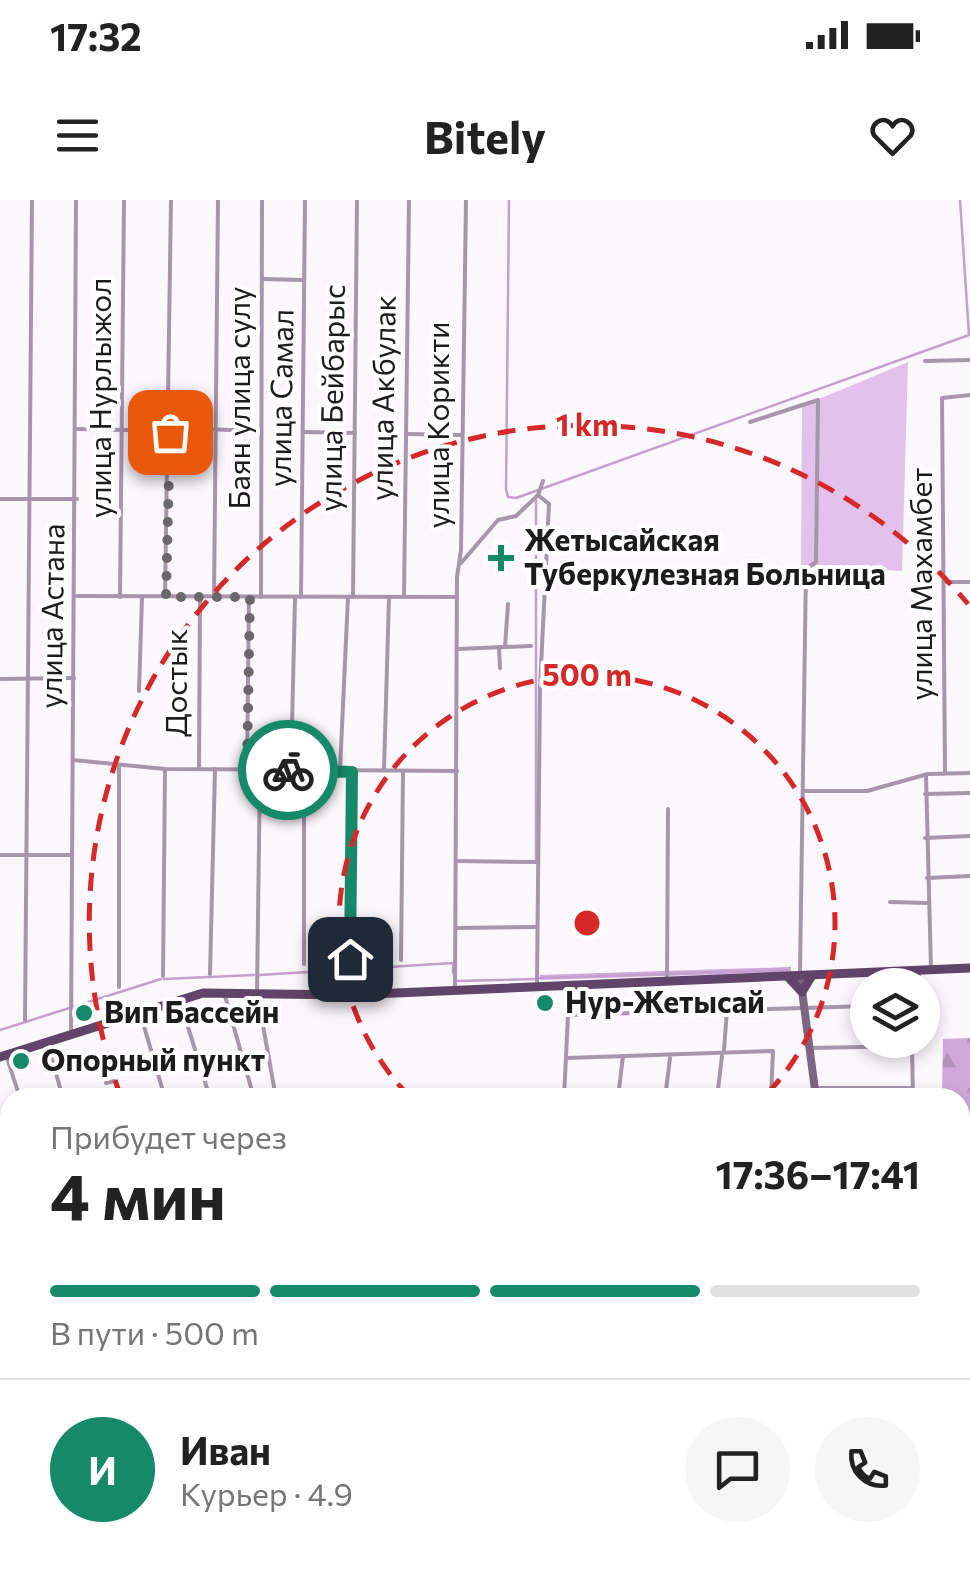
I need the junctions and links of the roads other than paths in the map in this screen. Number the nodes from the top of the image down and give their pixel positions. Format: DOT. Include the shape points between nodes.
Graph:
graph roads {
  1 [pos="32,200"];
  2 [pos="76,200"];
  3 [pos="124,200"];
  4 [pos="171,200"];
  5 [pos="218,200"];
  6 [pos="262,200"];
  7 [pos="305,200"];
  8 [pos="358,200"];
  9 [pos="409,200"];
  10 [pos="466,200"];
  11 [pos="263,280"];
  12 [pos="305,280"];
  13 [pos="925,360"];
  14 [pos="970,360"];
  15 [pos="970,395"];
  16 [pos="750,422"];
  17 [pos="78,429"];
  18 [pos="124,430"];
  19 [pos="170,430"];
  20 [pos="217,430"];
  21 [pos="262,431"];
  22 [pos="304,432"];
  23 [pos="355,433"];
  24 [pos="407,434"];
  25 [pos="462,435"];
  26 [pos="543,481"];
  27 [pos="538,493"];
  28 [pos="0,499"];
  29 [pos="30,499"];
  30 [pos="78,499"];
  31 [pos="460,563"];
  32 [pos="946,582"];
  33 [pos="970,582"];
  34 [pos="76,596"];
  35 [pos="458,596"];
  36 [pos="120,597"];
  37 [pos="142,597"];
  38 [pos="166,597"];
  39 [pos="200,597"];
  40 [pos="214,597"];
  41 [pos="250,597"];
  42 [pos="262,597"];
  43 [pos="298,597"];
  44 [pos="350,597"];
  45 [pos="404,597"];
  46 [pos="389,598"];
  47 [pos="508,604"];
  48 [pos="532,646"];
  49 [pos="502,647"];
  50 [pos="458,649"];
  51 [pos="500,668"];
  52 [pos="74,678"];
  53 [pos="0,679"];
  54 [pos="31,679"];
  55 [pos="139,691"];
  56 [pos="72,760"];
  57 [pos="119,767"];
  58 [pos="247,768"];
  59 [pos="260,768"];
  60 [pos="165,769"];
  61 [pos="199,769"];
  62 [pos="215,769"];
  63 [pos="291,770"];
  64 [pos="304,770"];
  65 [pos="340,770"];
  66 [pos="384,770"];
  67 [pos="457,771"];
  68 [pos="352,772"];
  69 [pos="403,772"];
  70 [pos="945,773"];
  71 [pos="970,773"];
  72 [pos="926,775"];
  73 [pos="803,792"];
  74 [pos="970,792"];
  75 [pos="925,794"];
  76 [pos="668,809"];
  77 [pos="970,836"];
  78 [pos="926,838"];
  79 [pos="71,854"];
  80 [pos="0,856"];
  81 [pos="27,857"];
  82 [pos="456,861"];
  83 [pos="538,862"];
  84 [pos="970,876"];
  85 [pos="927,878"];
  86 [pos="890,902"];
  87 [pos="928,903"];
  88 [pos="537,927"];
  89 [pos="456,928"];
  90 [pos="401,960"];
  91 [pos="304,964"];
  92 [pos="931,968"];
  93 [pos="970,970"];
  94 [pos="940,971"];
  95 [pos="210,974"];
  96 [pos="162,976"];
  97 [pos="786,976"];
  98 [pos="806,976"];
  99 [pos="850,976"];
  100 [pos="667,977"];
  101 [pos="561,985"];
  102 [pos="119,987"];
  103 [pos="455,987"];
  104 [pos="537,987"];
  105 [pos="225,992"];
  106 [pos="257,992"];
  107 [pos="802,992"];
  108 [pos="350,995"];
  109 [pos="179,997"];
  110 [pos="804,1006"];
  111 [pos="850,1006"];
  112 [pos="139,1010"];
  113 [pos="727,1010"];
  114 [pos="568,1015"];
  115 [pos="26,1020"];
  116 [pos="71,1034"];
  117 [pos="47,1042"];
  118 [pos="850,1046"];
  119 [pos="809,1048"];
  120 [pos="723,1053"];
  121 [pos="670,1055"];
  122 [pos="3,1056"];
  123 [pos="623,1056"];
  124 [pos="567,1058"];
  125 [pos="914,1058"];
  126 [pos="114,1081"];
  127 [pos="106,1083"];
  128 [pos="16,1088"];
  129 [pos="60,1088"];
  130 [pos="162,1088"];
  131 [pos="207,1088"];
  132 [pos="251,1088"];
  133 [pos="274,1088"];
  134 [pos="565,1088"];
  135 [pos="619,1088"];
  136 [pos="666,1088"];
  137 [pos="718,1088"];
  138 [pos="771,1088"];
  139 [pos="814,1088"];
  140 [pos="912,1088"];
  1 -- 29 [label="street"];
  2 -- 17 [label="street, улица Астана"];
  3 -- 18 [label="street, улица Нурлыжол"];
  4 -- 19 [label="street"];
  5 -- 20 [label="street"];
  6 -- 11 [label="street, Баян улица сулу"];
  7 -- 12 [label="street, улица Самал"];
  8 -- 23 [label="street, улица Бейбарыс"];
  9 -- 24 [label="street, улица Акбулак"];
  10 -- 25 [label="street, улица Корикти"];
  11 -- 12 [label="street"];
  11 -- 21 [label="street, Баян улица сулу"];
  12 -- 22 [label="street, улица Самал"];
  13 -- 14 [label="street"];
  15 -- 32 [label="street, улица Махамбет" via="944,395"];
  16 -- 73 [label="street" via="818,400 816,562 806,570"];
  17 -- 18 [label="street"];
  17 -- 30 [label="street, улица Астана"];
  18 -- 19 [label="street"];
  18 -- 36 [label="street, улица Нурлыжол"];
  19 -- 20 [label="street"];
  19 -- 38 [label="street"];
  20 -- 21 [label="street"];
  20 -- 40 [label="street"];
  21 -- 42 [label="street, Баян улица сулу"];
  22 -- 23 [label="street"];
  22 -- 43 [label="street, улица Самал"];
  23 -- 44 [label="street, улица Бейбарыс"];
  24 -- 25 [label="street"];
  24 -- 45 [label="street, улица Акбулак"];
  25 -- 31 [label="street, улица Корикти"];
  26 -- 27 [label="street"];
  27 -- 31 [label="street" via="516,516 498,520"];
  27 -- 83 [label="street" via="549,504"];
  28 -- 29 [label="street"];
  29 -- 30 [label="street"];
  29 -- 54 [label="street"];
  30 -- 34 [label="street, улица Астана"];
  31 -- 35 [label="street, улица Корикти"];
  32 -- 33 [label="street"];
  32 -- 70 [label="street, улица Махамбет"];
  34 -- 36 [label="street"];
  34 -- 52 [label="street, улица Астана"];
  35 -- 45 [label="street"];
  35 -- 50 [label="street, улица Корикти"];
  36 -- 37 [label="street"];
  37 -- 38 [label="street"];
  37 -- 55 [label="street"];
  38 -- 39 [label="street"];
  39 -- 40 [label="street"];
  39 -- 61 [label="street, Достык"];
  40 -- 41 [label="street"];
  41 -- 42 [label="street"];
  41 -- 58 [label="street"];
  42 -- 43 [label="street"];
  43 -- 44 [label="street"];
  43 -- 63 [label="street, улица Самал"];
  44 -- 46 [label="street"];
  44 -- 65 [label="street"];
  45 -- 46 [label="street"];
  46 -- 66 [label="street"];
  47 -- 49 [label="street"];
  48 -- 49 [label="street"];
  49 -- 50 [label="street"];
  49 -- 51 [label="street"];
  50 -- 67 [label="street, улица Корикти"];
  52 -- 54 [label="street"];
  52 -- 56 [label="street, улица Астана"];
  53 -- 54 [label="street"];
  54 -- 81 [label="street"];
  56 -- 57 [label="street"];
  56 -- 79 [label="street, улица Астана"];
  57 -- 60 [label="street"];
  57 -- 102 [label="street"];
  58 -- 59 [label="street"];
  58 -- 62 [label="street"];
  59 -- 63 [label="street"];
  59 -- 106 [label="street"];
  60 -- 61 [label="street"];
  60 -- 96 [label="street"];
  61 -- 62 [label="street"];
  62 -- 95 [label="street"];
  63 -- 64 [label="street"];
  64 -- 65 [label="street"];
  64 -- 91 [label="street"];
  65 -- 68 [label="street"];
  66 -- 68 [label="street"];
  66 -- 69 [label="street"];
  67 -- 69 [label="street"];
  67 -- 82 [label="street, улица Корикти"];
  68 -- 108 [label="street"];
  69 -- 90 [label="street"];
  70 -- 71 [label="street"];
  70 -- 72 [label="street"];
  72 -- 73 [label="street" via="867,790"];
  72 -- 75 [label="street"];
  73 -- 98 [label="street"];
  74 -- 75 [label="street"];
  75 -- 78 [label="street"];
  76 -- 100 [label="street"];
  77 -- 78 [label="street"];
  78 -- 85 [label="street"];
  79 -- 81 [label="street"];
  79 -- 116 [label="street, улица Астана"];
  80 -- 81 [label="street"];
  81 -- 115 [label="street"];
  82 -- 83 [label="street"];
  82 -- 89 [label="street, улица Корикти"];
  83 -- 88 [label="street"];
  84 -- 85 [label="street"];
  85 -- 87 [label="street"];
  86 -- 87 [label="street"];
  87 -- 92 [label="street"];
  88 -- 89 [label="street"];
  88 -- 104 [label="street"];
  89 -- 103 [label="street, улица Корикти"];
  93 -- 94 [label="main road"];
  97 -- 98 [label="main road"];
  97 -- 100 [label="main road"];
  97 -- 107 [label="main road"];
  98 -- 99 [label="main road"];
  98 -- 107 [label="main road"];
  100 -- 101 [label="main road"];
  101 -- 104 [label="main road"];
  101 -- 114 [label="street"];
  103 -- 104 [label="main road"];
  103 -- 108 [label="main road"];
  105 -- 106 [label="main road"];
  105 -- 109 [label="main road"];
  105 -- 132 [label="street"];
  106 -- 108 [label="main road"];
  106 -- 133 [label="street"];
  107 -- 110 [label="street"];
  109 -- 112 [label="main road"];
  109 -- 131 [label="street"];
  110 -- 111 [label="street"];
  110 -- 113 [label="street"];
  110 -- 119 [label="street"];
  112 -- 116 [label="main road"];
  112 -- 130 [label="street"];
  113 -- 114 [label="street"];
  113 -- 120 [label="street"];
  114 -- 124 [label="street"];
  116 -- 117 [label="main road"];
  117 -- 122 [label="main road"];
  117 -- 129 [label="street"];
  118 -- 119 [label="street"];
  119 -- 139 [label="street"];
  120 -- 121 [label="street"];
  120 -- 137 [label="street"];
  120 -- 138 [label="street" via="770,1051"];
  121 -- 123 [label="street"];
  121 -- 136 [label="street"];
  122 -- 128 [label="street"];
  123 -- 124 [label="street"];
  123 -- 135 [label="street"];
  124 -- 134 [label="street"];
  125 -- 140 [label="street"];
  126 -- 127 [label="street"];
}
